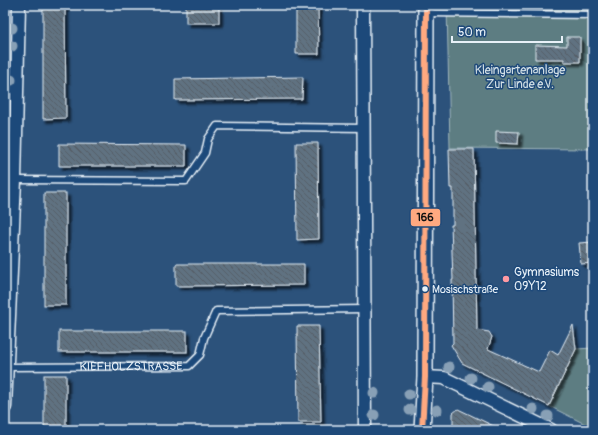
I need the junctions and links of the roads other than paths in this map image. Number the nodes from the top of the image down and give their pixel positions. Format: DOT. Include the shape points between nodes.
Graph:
graph roads {
  1 [pos="19,5"];
  2 [pos="363,5"];
  3 [pos="426,9"];
  4 [pos="593,15"];
  5 [pos="364,128"];
  6 [pos="15,180"];
  7 [pos="364,309"];
  8 [pos="6,367"];
  9 [pos="425,377"];
  10 [pos="5,407"];
  11 [pos="364,430"];
  12 [pos="422,430"];
  13 [pos="551,430"];
  1 -- 6 [label="street"];
  2 -- 5 [label="street"];
  3 -- 4 [label="lane"];
  3 -- 9 [label="street"];
  5 -- 6 [label="lane" via="217,126 208,139 205,153 186,181"];
  5 -- 7 [label="street"];
  6 -- 8 [label="street"];
  7 -- 8 [label="lane, KIEFHOLZSTRASSE" via="216,311 200,354 189,366"];
  7 -- 11 [label="street"];
  8 -- 10 [label="street"];
  9 -- 12 [label="street"];
  9 -- 13 [label="street" via="444,378"];
}
